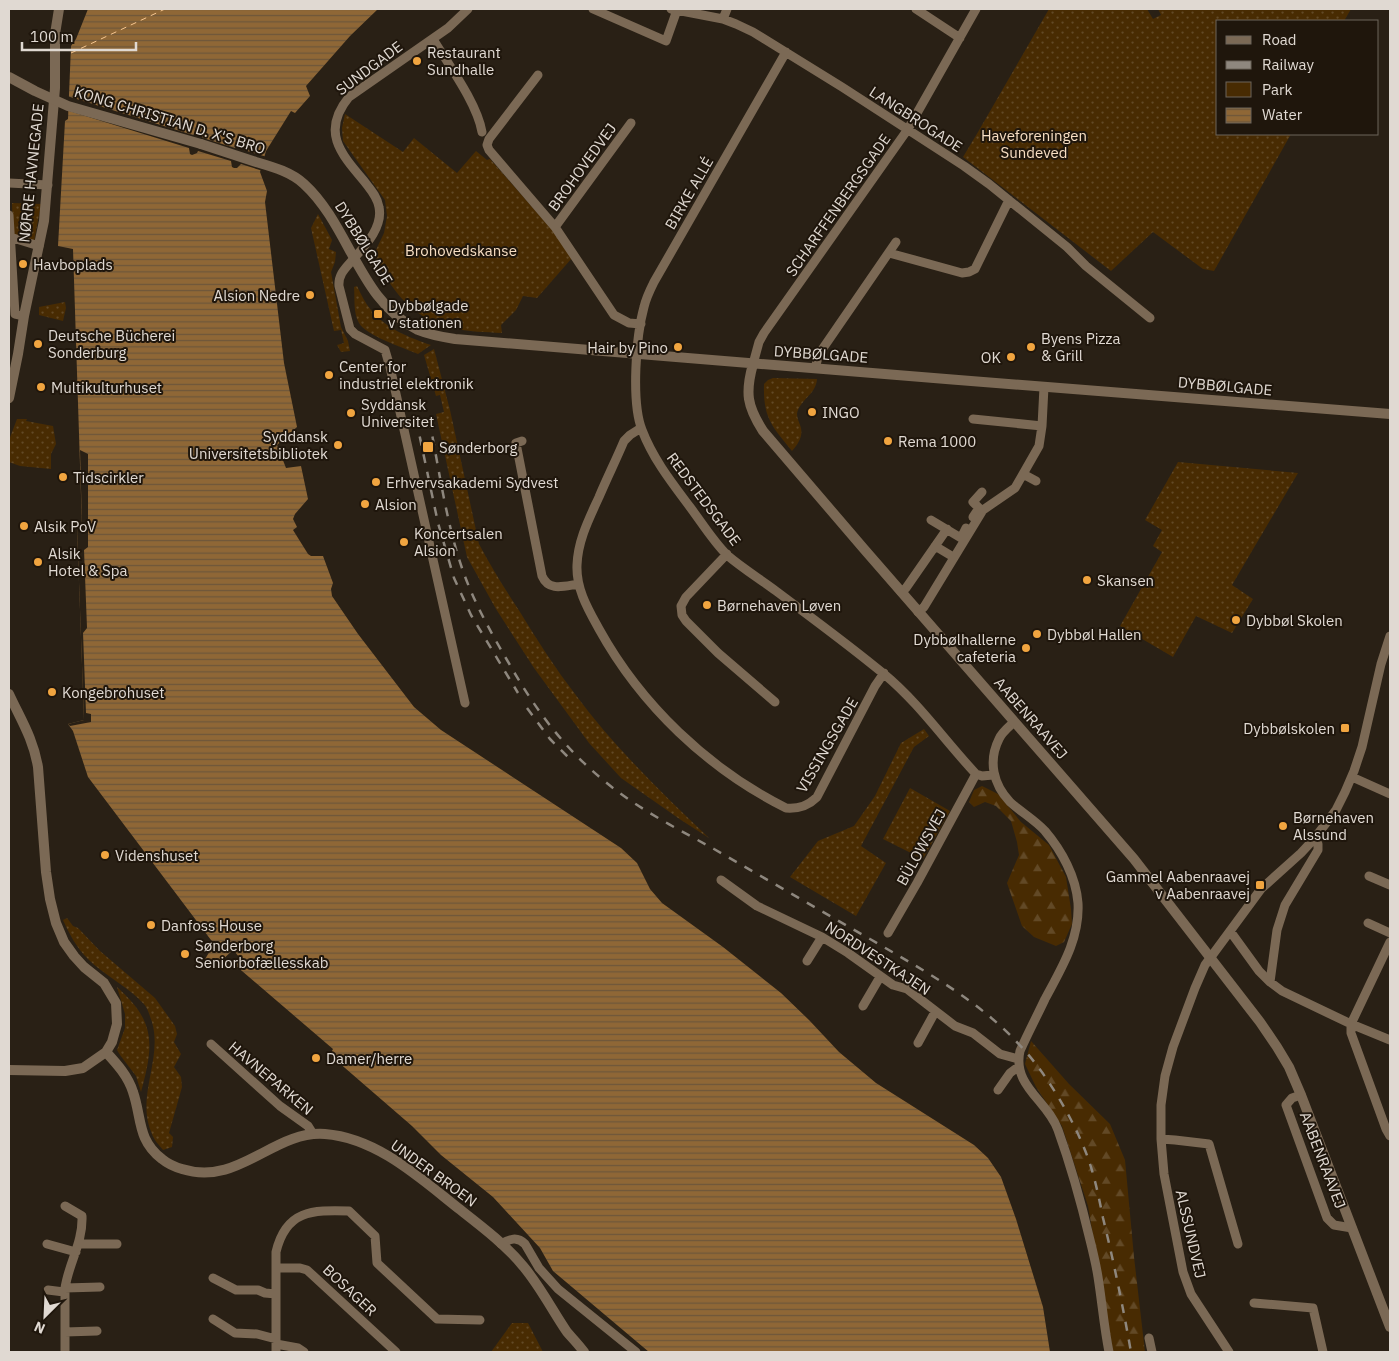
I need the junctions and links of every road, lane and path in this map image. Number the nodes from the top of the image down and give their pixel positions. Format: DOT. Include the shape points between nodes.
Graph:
graph roads {
  1 [pos="59,9"];
  2 [pos="468,9"];
  3 [pos="593,9"];
  4 [pos="674,9"];
  5 [pos="727,9"];
  6 [pos="916,9"];
  7 [pos="976,9"];
  8 [pos="723,19"];
  9 [pos="960,38"];
  10 [pos="433,39"];
  11 [pos="786,52"];
  12 [pos="538,75"];
  13 [pos="9,76"];
  14 [pos="631,123"];
  15 [pos="908,129"];
  16 [pos="482,132"];
  17 [pos="9,183"];
  18 [pos="48,185"];
  19 [pos="318,198"];
  20 [pos="1009,200"];
  21 [pos="9,215"];
  22 [pos="555,227"];
  23 [pos="10,237"];
  24 [pos="896,242"];
  25 [pos="39,246"];
  26 [pos="889,253"];
  27 [pos="355,258"];
  28 [pos="24,316"];
  29 [pos="1150,318"];
  30 [pos="641,324"];
  31 [pos="637,354"];
  32 [pos="753,364"];
  33 [pos="815,368"];
  34 [pos="1044,387"];
  35 [pos="9,398"];
  36 [pos="1390,414"];
  37 [pos="973,419"];
  38 [pos="1042,426"];
  39 [pos="641,428"];
  40 [pos="522,442"];
  41 [pos="1023,474"];
  42 [pos="1036,481"];
  43 [pos="982,492"];
  44 [pos="932,520"];
  45 [pos="946,529"];
  46 [pos="935,546"];
  47 [pos="727,554"];
  48 [pos="950,555"];
  49 [pos="579,584"];
  50 [pos="902,592"];
  51 [pos="918,612"];
  52 [pos="1390,636"];
  53 [pos="1386,666"];
  54 [pos="884,673"];
  55 [pos="9,694"];
  56 [pos="775,702"];
  57 [pos="465,703"];
  58 [pos="1014,722"];
  59 [pos="976,774"];
  60 [pos="994,775"];
  61 [pos="1352,777"];
  62 [pos="1390,794"];
  63 [pos="1314,839"];
  64 [pos="1369,876"];
  65 [pos="721,880"];
  66 [pos="1390,885"];
  67 [pos="1368,923"];
  68 [pos="1230,931"];
  69 [pos="888,933"];
  70 [pos="1390,933"];
  71 [pos="822,937"];
  72 [pos="1390,942"];
  73 [pos="1211,958"];
  74 [pos="807,961"];
  75 [pos="880,977"];
  76 [pos="1270,982"];
  77 [pos="863,1006"];
  78 [pos="935,1012"];
  79 [pos="1351,1024"];
  80 [pos="1390,1040"];
  81 [pos="918,1043"];
  82 [pos="211,1044"];
  83 [pos="106,1052"];
  84 [pos="1018,1063"];
  85 [pos="9,1070"];
  86 [pos="998,1090"];
  87 [pos="1300,1095"];
  88 [pos="312,1134"];
  89 [pos="1390,1136"];
  90 [pos="1161,1139"];
  91 [pos="65,1206"];
  92 [pos="1352,1228"];
  93 [pos="47,1244"];
  94 [pos="117,1244"];
  95 [pos="501,1244"];
  96 [pos="1238,1244"];
  97 [pos="78,1248"];
  98 [pos="276,1268"];
  99 [pos="213,1278"];
  100 [pos="100,1287"];
  101 [pos="48,1290"];
  102 [pos="65,1290"];
  103 [pos="276,1294"];
  104 [pos="1254,1303"];
  105 [pos="213,1320"];
  106 [pos="480,1320"];
  107 [pos="1390,1327"];
  108 [pos="97,1331"];
  109 [pos="65,1332"];
  110 [pos="1149,1338"];
  111 [pos="276,1345"];
  112 [pos="65,1352"];
  113 [pos="304,1352"];
  114 [pos="396,1352"];
  115 [pos="584,1352"];
  116 [pos="636,1352"];
  117 [pos="1109,1352"];
  118 [pos="1152,1352"];
  119 [pos="1229,1352"];
  120 [pos="1323,1352"];
  1 -- 18 [label="street, NØRRE HAVNEGADE"];
  2 -- 10 [label="street, SUNDGADE"];
  3 -- 4 [label="street" via="666,41"];
  4 -- 8 [label="street, LANGBROGADE"];
  5 -- 8 [label="street"];
  6 -- 9 [label="street"];
  7 -- 9 [label="street, SCHARFFENBERGSGADE"];
  8 -- 11 [label="street, LANGBROGADE"];
  9 -- 15 [label="street, SCHARFFENBERGSGADE"];
  10 -- 16 [label="street" via="472,104"];
  10 -- 27 [label="street, SUNDGADE" via="349,97 336,118 335,131 342,155 373,192 380,210 371,238"];
  11 -- 15 [label="street, LANGBROGADE"];
  11 -- 30 [label="street, BIRKE ALLÉ" via="654,282 643,308"];
  12 -- 22 [label="street, BROHOVEDVEJ" via="487,145 491,155"];
  13 -- 19 [label="street, KONG CHRISTIAN D. X'S BRO, bridge" via="68,106 281,170 303,183"];
  14 -- 22 [label="street, BROHOVEDVEJ"];
  15 -- 20 [label="street, LANGBROGADE"];
  15 -- 32 [label="street, SCHARFFENBERGSGADE" via="758,342"];
  17 -- 18 [label="street"];
  18 -- 25 [label="street, NØRRE HAVNEGADE"];
  19 -- 27 [label="street, DYBBØLGADE"];
  20 -- 26 [label="street" via="975,269 969,272 962,273"];
  20 -- 29 [label="street, LANGBROGADE"];
  21 -- 23 [label="street"];
  22 -- 30 [label="street, BROHOVEDVEJ" via="614,315 629,323"];
  23 -- 25 [label="street"];
  23 -- 28 [label="street" via="15,314"];
  24 -- 26 [label="street"];
  25 -- 28 [label="street, NØRRE HAVNEGADE"];
  26 -- 33 [label="street" via="819,354"];
  27 -- 31 [label="street, DYBBØLGADE" via="384,304 406,323 427,333 455,339"];
  27 -- 57 [label="street" via="339,280 348,326 355,334 385,350"];
  28 -- 35 [label="street, NØRRE HAVNEGADE"];
  30 -- 31 [label="street, BIRKE ALLÉ"];
  31 -- 32 [label="street, DYBBØLGADE"];
  31 -- 39 [label="street, REDSTEDSGADE" via="636,400"];
  32 -- 33 [label="street, DYBBØLGADE"];
  32 -- 50 [label="street, AABENRAAVEJ" via="749,401 759,425"];
  33 -- 34 [label="street, DYBBØLGADE"];
  34 -- 36 [label="street, DYBBØLGADE"];
  34 -- 38 [label="street"];
  37 -- 38 [label="street"];
  38 -- 41 [label="street" via="1039,446"];
  39 -- 47 [label="street, REDSTEDSGADE" via="663,471"];
  39 -- 49 [label="street, VISSINGSGADE" via="624,441 584,529 577,566"];
  40 -- 49 [label="street" via="516,442 542,576 549,586"];
  41 -- 42 [label="street"];
  41 -- 51 [label="street" via="1015,488 984,510"];
  43 -- 45 [label="street" via="973,502 978,508 961,538"];
  44 -- 45 [label="street"];
  45 -- 46 [label="street"];
  46 -- 48 [label="street"];
  46 -- 50 [label="street"];
  47 -- 54 [label="street, REDSTEDSGADE"];
  47 -- 56 [label="street" via="686,597 682,615 718,653"];
  49 -- 54 [label="street, VISSINGSGADE" via="586,606 608,645 636,685 670,724 694,747 736,778 786,808 804,807 817,796"];
  50 -- 51 [label="street, AABENRAAVEJ"];
  51 -- 58 [label="street, AABENRAAVEJ"];
  52 -- 53 [label="street, ALSSUNDVEJ"];
  53 -- 61 [label="street, ALSSUNDVEJ"];
  54 -- 59 [label="street, REDSTEDSGADE" via="908,695"];
  55 -- 83 [label="street" via="35,750 46,872 56,923 74,956 104,983 116,1003 117,1024"];
  58 -- 60 [label="street" via="1000,737 993,756"];
  58 -- 73 [label="street, AABENRAAVEJ" via="1134,859"];
  59 -- 60 [label="street"];
  59 -- 69 [label="street, BÜLOWSVEJ"];
  60 -- 84 [label="street" via="998,787 1010,801 1044,830 1060,851 1078,902 1076,930 1068,955 1020,1050"];
  61 -- 62 [label="street"];
  61 -- 63 [label="street, ALSSUNDVEJ" via="1336,810"];
  63 -- 68 [label="street, ALSSUNDVEJ" via="1261,888"];
  63 -- 76 [label="street" via="1318,850 1285,905 1277,930"];
  64 -- 66 [label="street"];
  65 -- 71 [label="street, NORDVESTKAJEN" via="757,906"];
  67 -- 70 [label="street"];
  68 -- 73 [label="street, ALSSUNDVEJ"];
  68 -- 76 [label="street"];
  71 -- 74 [label="street"];
  71 -- 75 [label="street, NORDVESTKAJEN"];
  72 -- 79 [label="street"];
  73 -- 87 [label="street, AABENRAAVEJ" via="1278,1047"];
  73 -- 90 [label="street, ALSSUNDVEJ" via="1195,988 1173,1047 1161,1105"];
  75 -- 77 [label="street"];
  75 -- 78 [label="street, NORDVESTKAJEN" via="893,986 907,989"];
  76 -- 79 [label="street"];
  78 -- 81 [label="street"];
  78 -- 84 [label="street, NORDVESTKAJEN"];
  79 -- 80 [label="street"];
  79 -- 89 [label="street" via="1351,1033"];
  82 -- 88 [label="street, HAVNEPARKEN" via="280,1106 308,1126"];
  83 -- 85 [label="street" via="83,1068 65,1071"];
  83 -- 88 [label="street, UNDER BROEN" via="133,1090 145,1139 162,1160 175,1167 191,1172 219,1171 237,1166 292,1138"];
  84 -- 86 [label="street"];
  84 -- 117 [label="street" via="1029,1089 1058,1127 1082,1204 1098,1275"];
  87 -- 92 [label="street, AABENRAAVEJ"];
  87 -- 92 [label="street, AABENRAAVEJ" via="1286,1105 1327,1218 1334,1225"];
  88 -- 95 [label="street, UNDER BROEN" via="352,1140 391,1157"];
  90 -- 96 [label="street" via="1209,1144"];
  90 -- 119 [label="street, ALSSUNDVEJ" via="1164,1174 1183,1272 1191,1294"];
  91 -- 97 [label="street" via="82,1216 83,1229"];
  92 -- 107 [label="street, AABENRAAVEJ"];
  93 -- 97 [label="street"];
  94 -- 97 [label="street"];
  95 -- 115 [label="street, UNDER BROEN" via="534,1279"];
  95 -- 116 [label="street" via="511,1239 521,1240 558,1289"];
  97 -- 102 [label="street"];
  98 -- 103 [label="street"];
  98 -- 106 [label="street" via="279,1241 286,1228 300,1215 324,1210 349,1211 376,1236 377,1263 436,1319"];
  98 -- 114 [label="street, BOSAGER" via="307,1270"];
  99 -- 103 [label="street" via="236,1290"];
  100 -- 102 [label="street"];
  101 -- 102 [label="street"];
  102 -- 109 [label="street"];
  103 -- 111 [label="street"];
  104 -- 120 [label="street" via="1313,1308"];
  105 -- 111 [label="street" via="235,1333 257,1334"];
  108 -- 109 [label="street"];
  109 -- 112 [label="street"];
  110 -- 118 [label="street"];
  111 -- 113 [label="street"];
}
